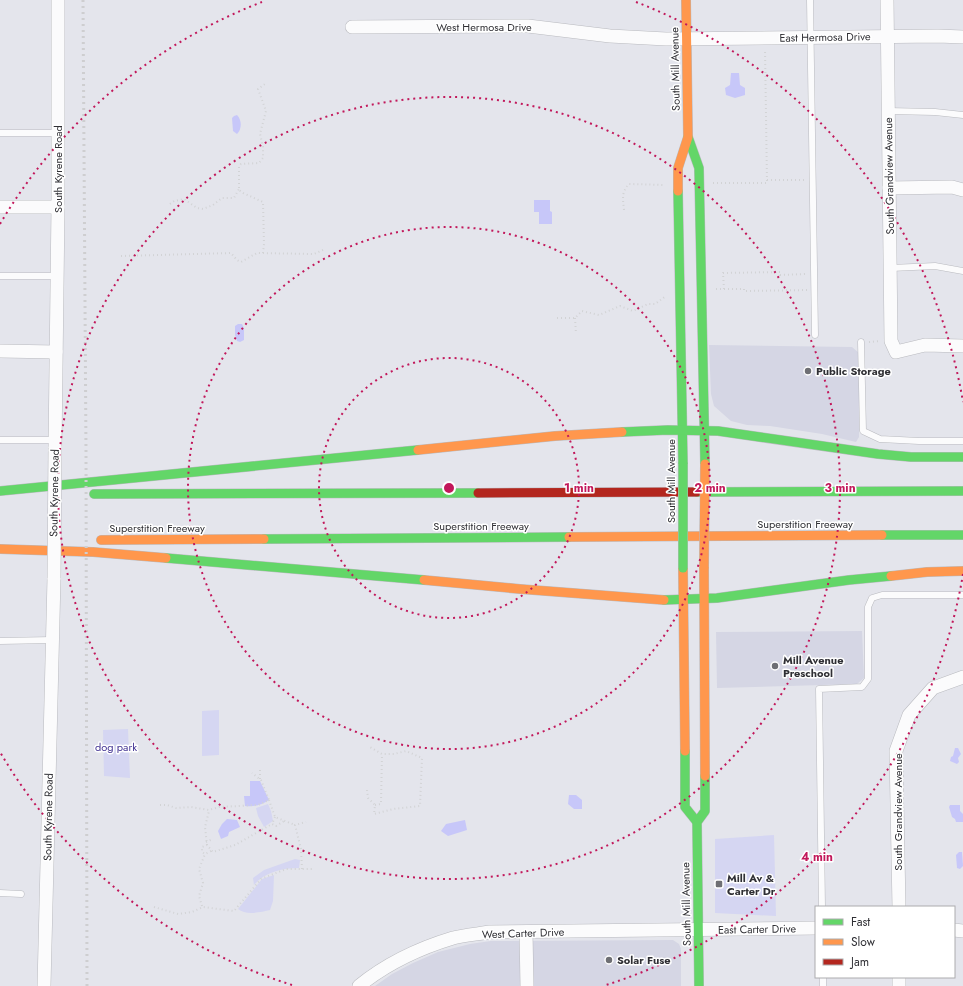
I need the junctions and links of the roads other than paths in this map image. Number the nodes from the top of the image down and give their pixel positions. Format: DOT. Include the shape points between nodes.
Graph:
graph roads {
  1 [pos="58,0"];
  2 [pos="686,0"];
  3 [pos="810,0"];
  4 [pos="887,0"];
  5 [pos="352,27"];
  6 [pos="887,36"];
  7 [pos="811,37"];
  8 [pos="963,37"];
  9 [pos="686,38"];
  10 [pos="888,110"];
  11 [pos="963,115"];
  12 [pos="0,133"];
  13 [pos="58,133"];
  14 [pos="688,137"];
  15 [pos="889,188"];
  16 [pos="963,190"];
  17 [pos="0,207"];
  18 [pos="58,207"];
  19 [pos="891,268"];
  20 [pos="963,271"];
  21 [pos="0,276"];
  22 [pos="57,276"];
  23 [pos="815,335"];
  24 [pos="861,342"];
  25 [pos="963,346"];
  26 [pos="0,351"];
  27 [pos="56,352"];
  28 [pos="682,430"];
  29 [pos="704,430"];
  30 [pos="0,440"];
  31 [pos="963,441"];
  32 [pos="55,444"];
  33 [pos="963,457"];
  34 [pos="0,491"];
  35 [pos="963,491"];
  36 [pos="64,494"];
  37 [pos="88,494"];
  38 [pos="0,495"];
  39 [pos="963,536"];
  40 [pos="0,540"];
  41 [pos="16,540"];
  42 [pos="48,540"];
  43 [pos="64,540"];
  44 [pos="96,540"];
  45 [pos="0,549"];
  46 [pos="963,571"];
  47 [pos="963,595"];
  48 [pos="704,599"];
  49 [pos="684,600"];
  50 [pos="52,640"];
  51 [pos="0,641"];
  52 [pos="963,677"];
  53 [pos="697,822"];
  54 [pos="0,893"];
  55 [pos="21,894"];
  56 [pos="822,906"];
  57 [pos="899,906"];
  58 [pos="815,928"];
  59 [pos="698,930"];
  60 [pos="526,932"];
  61 [pos="44,986"];
  62 [pos="359,986"];
  63 [pos="527,986"];
  64 [pos="699,986"];
  1 -- 13 [label="street, South Kyrene Road"];
  2 -- 9 [label="main road, South Mill Avenue"];
  3 -- 7 [label="lane"];
  4 -- 6 [label="street, South Grandview Avenue"];
  5 -- 9 [label="street, West Hermosa Drive" via="528,26 610,36"];
  6 -- 7 [label="street, East Hermosa Drive"];
  6 -- 8 [label="street, East Hermosa Drive"];
  6 -- 10 [label="street, South Grandview Avenue"];
  7 -- 9 [label="street, East Hermosa Drive"];
  7 -- 23 [label="lane"];
  9 -- 14 [label="main road, South Mill Avenue"];
  10 -- 11 [label="lane"];
  10 -- 15 [label="street, South Grandview Avenue"];
  12 -- 13 [label="lane"];
  13 -- 18 [label="street, South Kyrene Road"];
  14 -- 28 [label="main road, South Mill Avenue" via="678,168"];
  14 -- 29 [label="main road, South Mill Avenue" via="699,168"];
  15 -- 16 [label="street" via="952,187"];
  15 -- 19 [label="street, South Grandview Avenue"];
  17 -- 18 [label="street"];
  18 -- 22 [label="street, South Kyrene Road"];
  19 -- 20 [label="lane" via="935,266"];
  19 -- 25 [label="street, South Grandview Avenue" via="891,341 896,352 925,345"];
  21 -- 22 [label="lane"];
  22 -- 27 [label="street, South Kyrene Road"];
  24 -- 31 [label="lane" via="863,431 880,439"];
  26 -- 27 [label="street"];
  27 -- 32 [label="street, South Kyrene Road"];
  28 -- 29 [label="main road"];
  28 -- 34 [label="main road" via="555,436"];
  28 -- 49 [label="main road, South Mill Avenue, bridge"];
  29 -- 33 [label="main road" via="878,454"];
  29 -- 48 [label="main road, South Mill Avenue, bridge"];
  30 -- 32 [label="lane"];
  32 -- 50 [label="street, South Kyrene Road, bridge"];
  35 -- 37 [label="main road"];
  36 -- 38 [label="main road"];
  39 -- 44 [label="main road, Superstition Freeway"];
  40 -- 41 [label="main road"];
  42 -- 43 [label="main road"];
  45 -- 49 [label="main road" via="93,552 520,589"];
  46 -- 48 [label="main road" via="849,580"];
  47 -- 56 [label="lane" via="882,595 872,598 868,607 868,679 862,688 819,689"];
  48 -- 49 [label="main road"];
  48 -- 53 [label="main road, South Mill Avenue" via="705,811"];
  49 -- 53 [label="main road, South Mill Avenue" via="685,807"];
  50 -- 51 [label="lane"];
  50 -- 61 [label="street, South Kyrene Road"];
  52 -- 57 [label="street, South Grandview Avenue" via="933,688 910,715 896,751"];
  53 -- 59 [label="main road, South Mill Avenue"];
  54 -- 55 [label="lane"];
  58 -- 59 [label="street, East Carter Drive"];
  59 -- 60 [label="street, West Carter Drive"];
  59 -- 64 [label="main road, South Mill Avenue"];
  60 -- 62 [label="street, West Carter Drive" via="490,932 455,938 426,947 376,973"];
  60 -- 63 [label="street"];
}
